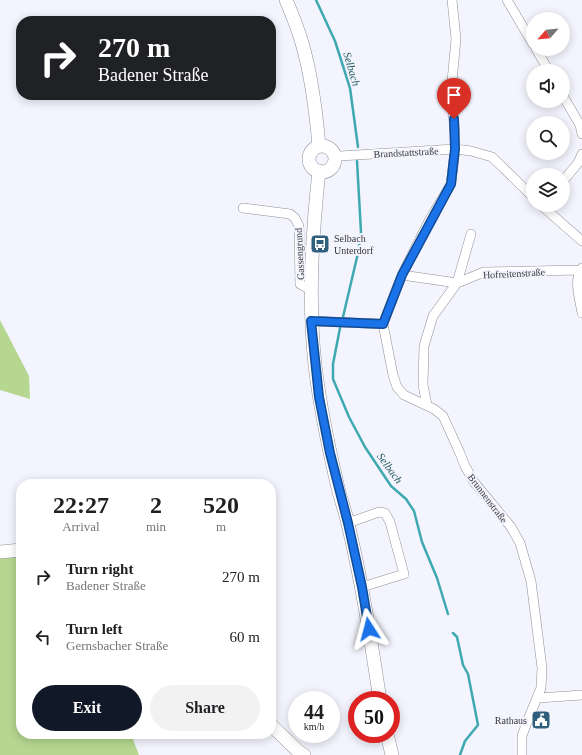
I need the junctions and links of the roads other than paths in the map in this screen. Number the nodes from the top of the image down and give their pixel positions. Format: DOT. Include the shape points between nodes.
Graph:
graph roads {
  1 [pos="286,0"];
  2 [pos="452,0"];
  3 [pos="507,0"];
  4 [pos="526,32"];
  5 [pos="570,108"];
  6 [pos="582,134"];
  7 [pos="319,146"];
  8 [pos="455,149"];
  9 [pos="582,154"];
  10 [pos="334,158"];
  11 [pos="319,171"];
  12 [pos="570,173"];
  13 [pos="526,190"];
  14 [pos="243,208"];
  15 [pos="550,212"];
  16 [pos="471,234"];
  17 [pos="582,241"];
  18 [pos="581,269"];
  19 [pos="402,275"];
  20 [pos="457,283"];
  21 [pos="311,290"];
  22 [pos="582,313"];
  23 [pos="311,321"];
  24 [pos="383,324"];
  25 [pos="427,405"];
  26 [pos="348,523"];
  27 [pos="16,550"];
  28 [pos="0,552"];
  29 [pos="362,587"];
  30 [pos="379,691"];
  31 [pos="582,695"];
  32 [pos="538,698"];
  33 [pos="276,730"];
  34 [pos="389,743"];
  35 [pos="304,755"];
  36 [pos="392,755"];
  37 [pos="522,755"];
  1 -- 7 [label="main road" via="308,65 316,109"];
  2 -- 8 [label="street" via="456,39 451,92"];
  3 -- 4 [label="street"];
  5 -- 6 [label="street"];
  7 -- 10 [label="main road" via="331,150"];
  7 -- 11 [label="main road" via="312,150 309,158 312,167"];
  8 -- 10 [label="street, Brandstattstraße"];
  8 -- 13 [label="street, Brandstattstraße" via="492,157"];
  8 -- 19 [label="street" via="451,184"];
  9 -- 12 [label="street"];
  10 -- 11 [label="main road" via="330,168 323,172"];
  11 -- 21 [label="main road"];
  14 -- 21 [label="street, Gassengrund" via="290,214 295,218 299,226 300,284"];
  15 -- 17 [label="street"];
  16 -- 20 [label="street"];
  18 -- 20 [label="street, Hofreitenstraße" via="484,272"];
  18 -- 22 [label="street, Hofreitenstraße" via="578,286"];
  19 -- 20 [label="street"];
  19 -- 24 [label="street"];
  20 -- 25 [label="street" via="433,316 424,346"];
  21 -- 23 [label="main road"];
  23 -- 24 [label="street"];
  23 -- 26 [label="main road" via="319,397"];
  24 -- 25 [label="street, Brunnenstraße" via="397,387 404,395"];
  25 -- 32 [label="street, Brunnenstraße" via="443,416 474,482 511,527 520,543 531,581 536,616 542,668"];
  26 -- 29 [label="main road"];
  26 -- 29 [label="street" via="379,512 385,513 390,522 404,574"];
  27 -- 28 [label="main road"];
  29 -- 30 [label="main road"];
  31 -- 32 [label="street"];
  32 -- 37 [label="street, Brunnenstraße" via="522,736"];
  33 -- 35 [label="main road"];
  34 -- 36 [label="main road"];
}
